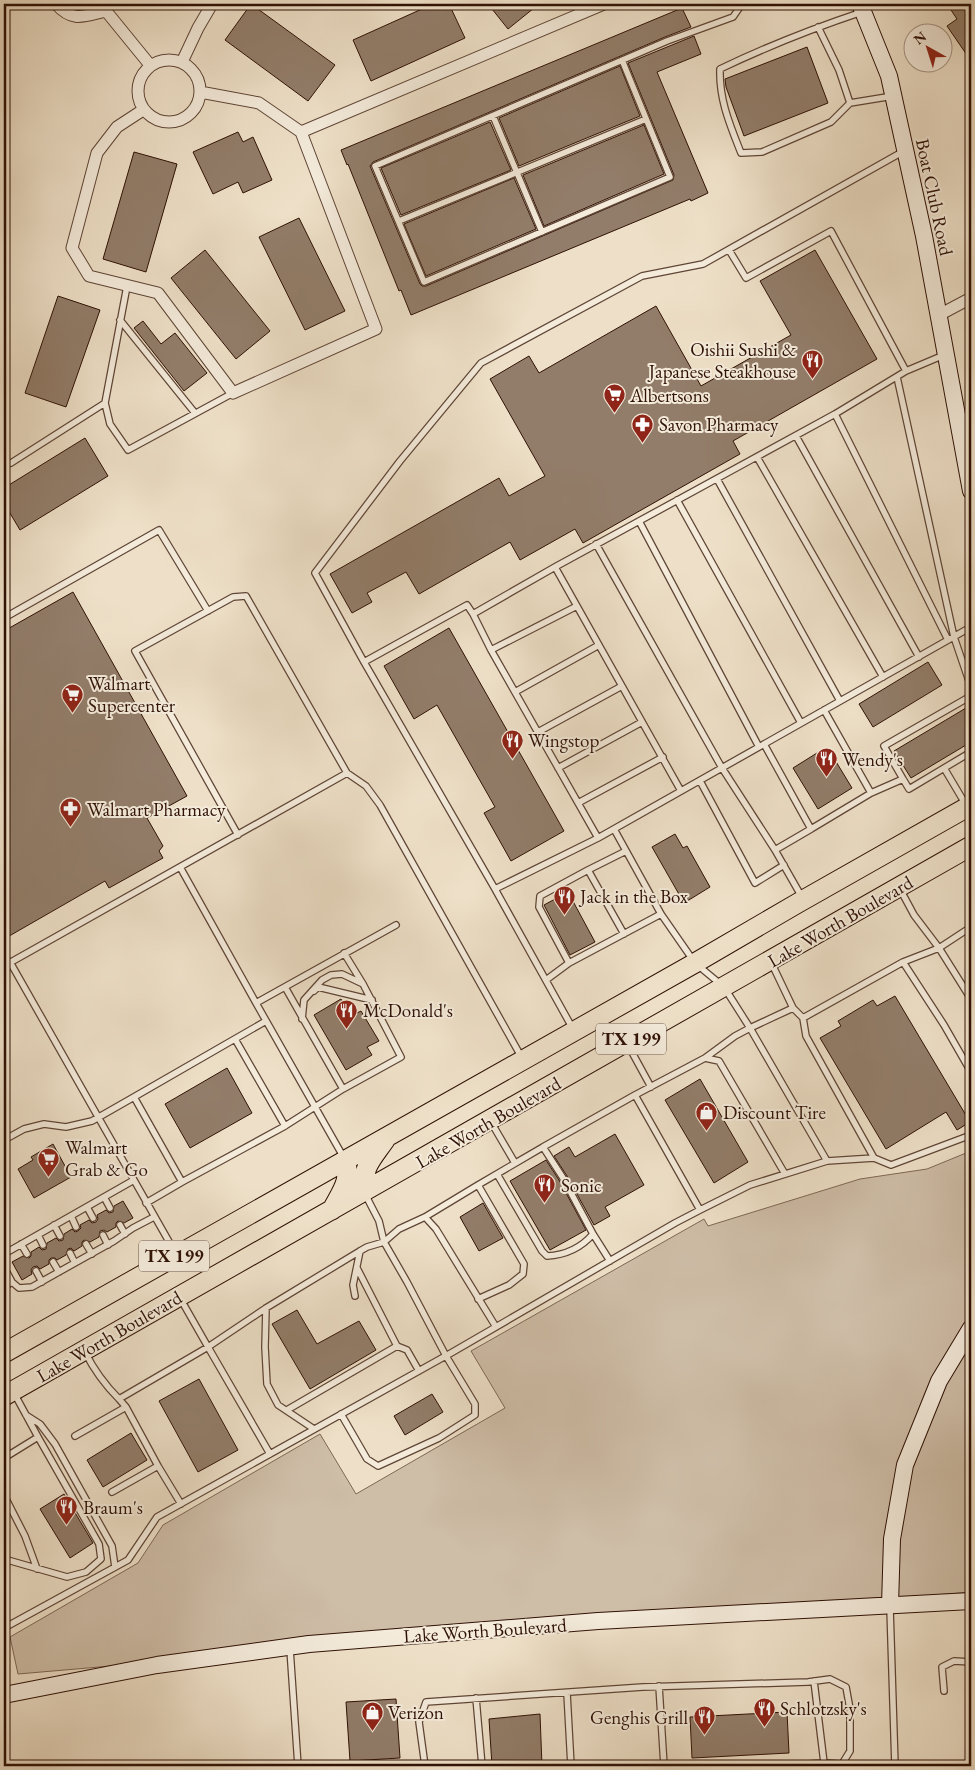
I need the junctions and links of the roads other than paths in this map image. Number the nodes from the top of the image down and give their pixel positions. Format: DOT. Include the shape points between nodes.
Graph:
graph roads {
  1 [pos="56,4"];
  2 [pos="95,4"];
  3 [pos="212,4"];
  4 [pos="604,4"];
  5 [pos="742,4"];
  6 [pos="104,8"];
  7 [pos="577,8"];
  8 [pos="862,8"];
  9 [pos="818,27"];
  10 [pos="622,60"];
  11 [pos="182,62"];
  12 [pos="150,65"];
  13 [pos="200,92"];
  14 [pos="893,96"];
  15 [pos="850,103"];
  16 [pos="143,110"];
  17 [pos="493,116"];
  18 [pos="646,119"];
  19 [pos="301,132"];
  20 [pos="905,150"];
  21 [pos="517,172"];
  22 [pos="399,221"];
  23 [pos="542,232"];
  24 [pos="729,250"];
  25 [pos="127,286"];
  26 [pos="971,298"];
  27 [pos="939,315"];
  28 [pos="120,320"];
  29 [pos="946,354"];
  30 [pos="906,371"];
  31 [pos="897,377"];
  32 [pos="233,392"];
  33 [pos="105,403"];
  34 [pos="195,413"];
  35 [pos="835,414"];
  36 [pos="796,436"];
  37 [pos="758,457"];
  38 [pos="11,463"];
  39 [pos="717,479"];
  40 [pos="971,491"];
  41 [pos="677,500"];
  42 [pos="639,521"];
  43 [pos="596,544"];
  44 [pos="555,567"];
  45 [pos="577,606"];
  46 [pos="208,611"];
  47 [pos="473,614"];
  48 [pos="4,618"];
  49 [pos="971,627"];
  50 [pos="951,638"];
  51 [pos="599,645"];
  52 [pos="491,650"];
  53 [pos="918,657"];
  54 [pos="364,662"];
  55 [pos="884,677"];
  56 [pos="622,686"];
  57 [pos="971,687"];
  58 [pos="515,692"];
  59 [pos="971,696"];
  60 [pos="840,701"];
  61 [pos="824,710"];
  62 [pos="642,722"];
  63 [pos="801,723"];
  64 [pos="538,732"];
  65 [pos="762,745"];
  66 [pos="971,752"];
  67 [pos="662,757"];
  68 [pos="558,768"];
  69 [pos="722,768"];
  70 [pos="944,768"];
  71 [pos="347,774"];
  72 [pos="903,779"];
  73 [pos="700,781"];
  74 [pos="682,791"];
  75 [pos="870,793"];
  76 [pos="578,803"];
  77 [pos="969,806"];
  78 [pos="614,829"];
  79 [pos="811,829"];
  80 [pos="238,835"];
  81 [pos="598,838"];
  82 [pos="971,846"];
  83 [pos="775,850"];
  84 [pos="626,851"];
  85 [pos="784,865"];
  86 [pos="180,867"];
  87 [pos="588,870"];
  88 [pos="899,887"];
  89 [pos="495,889"];
  90 [pos="803,900"];
  91 [pos="661,914"];
  92 [pos="396,925"];
  93 [pos="971,927"];
  94 [pos="624,934"];
  95 [pos="939,948"];
  96 [pos="344,953"];
  97 [pos="771,961"];
  98 [pos="10,962"];
  99 [pos="902,962"];
  100 [pos="569,963"];
  101 [pos="695,963"];
  102 [pos="4,966"];
  103 [pos="546,980"];
  104 [pos="363,984"];
  105 [pos="285,986"];
  106 [pos="724,987"];
  107 [pos="971,998"];
  108 [pos="304,1000"];
  109 [pos="372,1000"];
  110 [pos="256,1003"];
  111 [pos="793,1008"];
  112 [pos="803,1018"];
  113 [pos="302,1019"];
  114 [pos="266,1021"];
  115 [pos="750,1028"];
  116 [pos="574,1031"];
  117 [pos="235,1039"];
  118 [pos="627,1042"];
  119 [pos="705,1058"];
  120 [pos="523,1060"];
  121 [pos="971,1072"];
  122 [pos="651,1087"];
  123 [pos="343,1089"];
  124 [pos="635,1096"];
  125 [pos="134,1097"];
  126 [pos="315,1106"];
  127 [pos="98,1117"];
  128 [pos="490,1121"];
  129 [pos="285,1126"];
  130 [pos="971,1134"];
  131 [pos="388,1135"];
  132 [pos="4,1140"];
  133 [pos="543,1147"];
  134 [pos="874,1158"];
  135 [pos="345,1160"];
  136 [pos="827,1161"];
  137 [pos="515,1163"];
  138 [pos="497,1174"];
  139 [pos="785,1174"];
  140 [pos="134,1180"];
  141 [pos="182,1182"];
  142 [pos="478,1185"];
  143 [pos="364,1192"];
  144 [pos="104,1197"];
  145 [pos="146,1203"];
  146 [pos="87,1207"];
  147 [pos="110,1208"];
  148 [pos="332,1210"];
  149 [pos="700,1210"];
  150 [pos="71,1216"];
  151 [pos="425,1216"];
  152 [pos="154,1217"];
  153 [pos="93,1218"];
  154 [pos="54,1225"];
  155 [pos="120,1225"];
  156 [pos="76,1227"];
  157 [pos="125,1234"];
  158 [pos="594,1234"];
  159 [pos="38,1235"];
  160 [pos="103,1235"];
  161 [pos="60,1236"];
  162 [pos="384,1242"];
  163 [pos="21,1244"];
  164 [pos="86,1244"];
  165 [pos="43,1245"];
  166 [pos="108,1245"];
  167 [pos="360,1251"];
  168 [pos="70,1253"];
  169 [pos="4,1254"];
  170 [pos="26,1254"];
  171 [pos="92,1254"];
  172 [pos="176,1254"];
  173 [pos="610,1261"];
  174 [pos="53,1262"];
  175 [pos="75,1263"];
  176 [pos="4,1267"];
  177 [pos="357,1268"];
  178 [pos="36,1271"];
  179 [pos="59,1272"];
  180 [pos="12,1282"];
  181 [pos="42,1282"];
  182 [pos="4,1287"];
  183 [pos="179,1296"];
  184 [pos="355,1296"];
  185 [pos="478,1299"];
  186 [pos="266,1308"];
  187 [pos="496,1327"];
  188 [pos="971,1328"];
  189 [pos="397,1346"];
  190 [pos="208,1347"];
  191 [pos="84,1351"];
  192 [pos="4,1353"];
  193 [pos="446,1356"];
  194 [pos="419,1371"];
  195 [pos="8,1394"];
  196 [pos="119,1399"];
  197 [pos="126,1407"];
  198 [pos="287,1410"];
  199 [pos="341,1414"];
  200 [pos="26,1415"];
  201 [pos="314,1429"];
  202 [pos="75,1436"];
  203 [pos="38,1437"];
  204 [pos="270,1454"];
  205 [pos="4,1458"];
  206 [pos="158,1466"];
  207 [pos="112,1492"];
  208 [pos="4,1495"];
  209 [pos="181,1504"];
  210 [pos="4,1559"];
  211 [pos="115,1567"];
  212 [pos="37,1569"];
  213 [pos="971,1601"];
  214 [pos="890,1605"];
  215 [pos="4,1628"];
  216 [pos="290,1646"];
  217 [pos="971,1662"];
  218 [pos="814,1681"];
  219 [pos="659,1686"];
  220 [pos="944,1691"];
  221 [pos="567,1692"];
  222 [pos="4,1696"];
  223 [pos="476,1698"];
  224 [pos="824,1763"];
  225 [pos="842,1765"];
  226 [pos="298,1766"];
  227 [pos="425,1766"];
  228 [pos="482,1766"];
  229 [pos="571,1766"];
  230 [pos="664,1766"];
  231 [pos="777,1766"];
  232 [pos="895,1766"];
  1 -- 6 [label="street" via="64,13 79,17"];
  2 -- 6 [label="street"];
  3 -- 11 [label="street"];
  4 -- 7 [label="street"];
  5 -- 10 [label="lane" via="732,17"];
  6 -- 12 [label="street"];
  7 -- 19 [label="street"];
  8 -- 9 [label="lane"];
  8 -- 14 [label="main road, Boat Club Road" via="889,76"];
  9 -- 15 [label="lane" via="839,70"];
  9 -- 15 [label="lane" via="720,69 726,115 741,153 762,152 831,122"];
  10 -- 17 [label="lane"];
  10 -- 18 [label="lane"];
  11 -- 12 [label="street" via="161,60"];
  11 -- 13 [label="street" via="197,77"];
  12 -- 16 [label="street" via="141,76 137,90"];
  13 -- 16 [label="street" via="196,107 180,121 160,121"];
  13 -- 19 [label="street" via="259,103"];
  14 -- 15 [label="lane"];
  14 -- 20 [label="main road, Boat Club Road"];
  16 -- 25 [label="street" via="117,127 97,153 72,248 89,276"];
  17 -- 21 [label="lane"];
  17 -- 22 [label="lane" via="375,166"];
  18 -- 21 [label="lane"];
  18 -- 23 [label="lane" via="670,177"];
  19 -- 32 [label="street" via="376,329"];
  20 -- 24 [label="lane"];
  20 -- 27 [label="main road, Boat Club Road"];
  21 -- 22 [label="lane"];
  21 -- 23 [label="lane"];
  22 -- 23 [label="lane" via="424,282"];
  24 -- 30 [label="lane" via="746,278 831,231"];
  24 -- 54 [label="lane" via="704,264 642,276 481,363 400,461 315,573"];
  25 -- 28 [label="lane"];
  25 -- 32 [label="street" via="158,294"];
  26 -- 27 [label="street"];
  27 -- 29 [label="main road, Boat Club Road"];
  28 -- 33 [label="lane"];
  28 -- 34 [label="lane"];
  29 -- 30 [label="lane"];
  29 -- 40 [label="main road, Boat Club Road"];
  30 -- 31 [label="lane"];
  31 -- 35 [label="lane"];
  31 -- 50 [label="lane"];
  32 -- 34 [label="lane"];
  33 -- 34 [label="lane" via="110,424 128,450"];
  33 -- 38 [label="lane"];
  35 -- 36 [label="lane"];
  35 -- 50 [label="lane"];
  36 -- 37 [label="lane"];
  36 -- 53 [label="lane"];
  37 -- 39 [label="lane"];
  37 -- 55 [label="lane"];
  39 -- 41 [label="lane"];
  39 -- 60 [label="lane"];
  41 -- 42 [label="lane"];
  41 -- 63 [label="lane"];
  42 -- 43 [label="lane"];
  42 -- 65 [label="lane"];
  43 -- 44 [label="lane"];
  43 -- 69 [label="lane"];
  44 -- 45 [label="lane"];
  44 -- 47 [label="lane"];
  45 -- 51 [label="lane"];
  45 -- 52 [label="lane"];
  46 -- 48 [label="lane" via="159,530"];
  46 -- 71 [label="lane" via="233,597 246,596"];
  46 -- 80 [label="lane" via="136,651"];
  47 -- 52 [label="lane"];
  47 -- 54 [label="lane" via="467,605"];
  49 -- 50 [label="lane"];
  50 -- 53 [label="lane"];
  50 -- 57 [label="lane"];
  51 -- 56 [label="lane"];
  51 -- 58 [label="lane"];
  52 -- 58 [label="lane"];
  53 -- 55 [label="lane"];
  54 -- 89 [label="lane"];
  55 -- 60 [label="lane"];
  56 -- 62 [label="lane"];
  56 -- 64 [label="lane"];
  58 -- 64 [label="lane"];
  59 -- 72 [label="lane" via="884,746"];
  60 -- 61 [label="lane"];
  61 -- 63 [label="lane"];
  61 -- 75 [label="lane"];
  62 -- 67 [label="lane"];
  62 -- 68 [label="lane"];
  63 -- 65 [label="lane"];
  64 -- 68 [label="lane"];
  65 -- 69 [label="lane"];
  65 -- 79 [label="lane"];
  66 -- 70 [label="lane"];
  67 -- 74 [label="lane"];
  67 -- 76 [label="lane"];
  68 -- 76 [label="lane"];
  69 -- 73 [label="lane"];
  69 -- 83 [label="lane"];
  70 -- 72 [label="lane" via="909,789"];
  70 -- 77 [label="lane"];
  71 -- 80 [label="lane"];
  71 -- 120 [label="lane" via="366,786 380,804"];
  72 -- 75 [label="lane"];
  73 -- 74 [label="lane"];
  73 -- 85 [label="lane" via="756,883"];
  74 -- 78 [label="lane"];
  75 -- 79 [label="lane"];
  76 -- 81 [label="lane"];
  77 -- 90 [label="highway, Lake Worth Boulevard / TX 199"];
  78 -- 81 [label="lane"];
  78 -- 84 [label="lane"];
  79 -- 83 [label="lane"];
  80 -- 86 [label="lane"];
  81 -- 89 [label="lane"];
  82 -- 88 [label="highway, Lake Worth Boulevard / TX 199"];
  83 -- 85 [label="lane"];
  84 -- 87 [label="lane"];
  84 -- 91 [label="lane"];
  85 -- 90 [label="lane"];
  86 -- 98 [label="lane"];
  86 -- 110 [label="lane"];
  87 -- 94 [label="lane"];
  87 -- 100 [label="lane" via="540,896 539,907"];
  88 -- 95 [label="lane" via="914,915"];
  88 -- 97 [label="highway, Lake Worth Boulevard / TX 199"];
  89 -- 103 [label="lane"];
  90 -- 101 [label="highway, Lake Worth Boulevard / TX 199"];
  91 -- 94 [label="lane"];
  91 -- 101 [label="lane"];
  92 -- 96 [label="lane"];
  93 -- 95 [label="lane"];
  94 -- 100 [label="lane"];
  95 -- 99 [label="lane"];
  95 -- 107 [label="lane"];
  96 -- 104 [label="lane"];
  96 -- 105 [label="lane"];
  97 -- 106 [label="highway, Lake Worth Boulevard / TX 199"];
  97 -- 111 [label="lane"];
  98 -- 102 [label="lane"];
  98 -- 127 [label="lane"];
  99 -- 112 [label="lane"];
  99 -- 121 [label="lane"];
  100 -- 103 [label="lane"];
  101 -- 106 [label="lane"];
  101 -- 116 [label="highway, Lake Worth Boulevard / TX 199"];
  103 -- 116 [label="lane"];
  104 -- 108 [label="lane" via="342,974 331,975"];
  104 -- 109 [label="lane"];
  105 -- 110 [label="lane"];
  105 -- 113 [label="lane"];
  106 -- 115 [label="lane"];
  106 -- 118 [label="highway, Lake Worth Boulevard / TX 199"];
  108 -- 109 [label="lane" via="318,987"];
  108 -- 113 [label="lane"];
  109 -- 123 [label="lane" via="401,1057"];
  110 -- 114 [label="lane"];
  111 -- 112 [label="lane"];
  111 -- 115 [label="lane"];
  112 -- 134 [label="lane" via="806,1036"];
  113 -- 123 [label="lane"];
  114 -- 117 [label="lane"];
  114 -- 126 [label="lane"];
  115 -- 119 [label="lane"];
  115 -- 136 [label="lane"];
  116 -- 120 [label="highway, Lake Worth Boulevard / TX 199"];
  117 -- 125 [label="lane"];
  117 -- 129 [label="lane"];
  118 -- 122 [label="lane"];
  118 -- 128 [label="highway, Lake Worth Boulevard / TX 199"];
  119 -- 122 [label="lane"];
  119 -- 139 [label="lane" via="719,1061"];
  120 -- 131 [label="highway, Lake Worth Boulevard / TX 199"];
  122 -- 124 [label="lane"];
  123 -- 126 [label="lane"];
  124 -- 133 [label="lane"];
  124 -- 149 [label="lane"];
  125 -- 127 [label="lane"];
  125 -- 141 [label="lane"];
  126 -- 129 [label="lane"];
  126 -- 135 [label="lane"];
  127 -- 132 [label="lane" via="66,1127 44,1124 24,1128"];
  127 -- 140 [label="lane"];
  128 -- 137 [label="lane"];
  128 -- 143 [label="highway, Lake Worth Boulevard / TX 199"];
  129 -- 141 [label="lane"];
  130 -- 134 [label="lane" via="891,1165"];
  131 -- 135 [label="highway, Lake Worth Boulevard / TX 199"];
  131 -- 143 [label="highway" via="367,1166 363,1177"];
  133 -- 137 [label="lane"];
  133 -- 158 [label="lane"];
  134 -- 136 [label="lane"];
  135 -- 148 [label="highway" via="349,1170 347,1179"];
  135 -- 172 [label="highway, Lake Worth Boulevard / TX 199"];
  136 -- 139 [label="lane"];
  137 -- 138 [label="lane"];
  138 -- 142 [label="lane"];
  138 -- 158 [label="lane" via="548,1256 563,1255 584,1244"];
  139 -- 149 [label="lane" via="750,1186"];
  140 -- 144 [label="lane"];
  140 -- 145 [label="lane"];
  141 -- 145 [label="lane"];
  142 -- 151 [label="lane"];
  142 -- 185 [label="lane" via="524,1264 523,1274 516,1280"];
  143 -- 148 [label="highway, Lake Worth Boulevard / TX 199"];
  143 -- 162 [label="lane" via="380,1221"];
  144 -- 146 [label="lane"];
  144 -- 147 [label="lane"];
  145 -- 152 [label="lane"];
  146 -- 150 [label="lane"];
  146 -- 153 [label="lane"];
  148 -- 183 [label="highway, Lake Worth Boulevard / TX 199"];
  149 -- 173 [label="lane"];
  150 -- 154 [label="lane"];
  150 -- 156 [label="lane"];
  151 -- 162 [label="lane" via="399,1229"];
  151 -- 185 [label="lane"];
  152 -- 157 [label="lane"];
  152 -- 172 [label="lane"];
  154 -- 159 [label="lane"];
  154 -- 161 [label="lane"];
  155 -- 157 [label="lane"];
  157 -- 166 [label="lane"];
  158 -- 173 [label="lane"];
  159 -- 163 [label="lane"];
  159 -- 165 [label="lane"];
  160 -- 166 [label="lane"];
  162 -- 167 [label="lane"];
  162 -- 193 [label="lane"];
  163 -- 169 [label="lane"];
  163 -- 170 [label="lane"];
  164 -- 171 [label="lane"];
  166 -- 171 [label="lane"];
  167 -- 177 [label="lane"];
  167 -- 186 [label="lane"];
  168 -- 175 [label="lane"];
  171 -- 175 [label="lane"];
  172 -- 192 [label="highway, Lake Worth Boulevard / TX 199"];
  173 -- 187 [label="lane"];
  174 -- 179 [label="lane"];
  175 -- 179 [label="lane"];
  176 -- 180 [label="lane"];
  177 -- 184 [label="lane" via="353,1285"];
  177 -- 189 [label="lane"];
  178 -- 181 [label="lane"];
  179 -- 181 [label="lane"];
  180 -- 181 [label="lane" via="19,1288"];
  180 -- 182 [label="lane"];
  183 -- 190 [label="lane"];
  183 -- 191 [label="highway, Lake Worth Boulevard / TX 199"];
  185 -- 187 [label="lane"];
  186 -- 190 [label="lane"];
  186 -- 198 [label="lane" via="267,1384 278,1405"];
  187 -- 193 [label="lane"];
  188 -- 214 [label="main road" via="939,1381 905,1465 892,1539"];
  189 -- 194 [label="lane" via="407,1350"];
  189 -- 198 [label="lane"];
  190 -- 196 [label="lane"];
  190 -- 204 [label="lane"];
  191 -- 195 [label="highway, Lake Worth Boulevard / TX 199"];
  191 -- 196 [label="lane" via="107,1388"];
  193 -- 194 [label="lane"];
  193 -- 199 [label="lane" via="476,1404 475,1415 439,1438 378,1466 367,1459"];
  194 -- 199 [label="lane"];
  195 -- 200 [label="lane"];
  196 -- 197 [label="lane"];
  197 -- 202 [label="lane"];
  197 -- 206 [label="lane"];
  198 -- 201 [label="lane"];
  199 -- 201 [label="lane"];
  200 -- 203 [label="lane"];
  200 -- 211 [label="lane" via="40,1424 55,1444 112,1546"];
  201 -- 204 [label="lane"];
  203 -- 205 [label="lane"];
  203 -- 212 [label="lane" via="99,1544 101,1559 86,1572 67,1576"];
  204 -- 209 [label="lane"];
  206 -- 207 [label="lane"];
  206 -- 209 [label="lane"];
  208 -- 212 [label="lane"];
  209 -- 211 [label="lane" via="157,1517 128,1560"];
  210 -- 212 [label="lane"];
  211 -- 215 [label="lane"];
  213 -- 214 [label="main road, Lake Worth Boulevard"];
  214 -- 216 [label="main road, Lake Worth Boulevard" via="598,1621"];
  214 -- 232 [label="lane"];
  216 -- 222 [label="main road, Lake Worth Boulevard" via="158,1665"];
  216 -- 226 [label="lane"];
  217 -- 220 [label="lane" via="954,1662 942,1667"];
  218 -- 219 [label="lane"];
  218 -- 224 [label="lane"];
  218 -- 225 [label="lane" via="830,1679 846,1687 850,1709 850,1752"];
  219 -- 221 [label="lane"];
  219 -- 230 [label="lane"];
  221 -- 223 [label="lane"];
  221 -- 229 [label="lane"];
  223 -- 227 [label="lane" via="426,1702 419,1722"];
  223 -- 228 [label="lane"];
  224 -- 225 [label="lane"];
  224 -- 231 [label="lane"];
}
